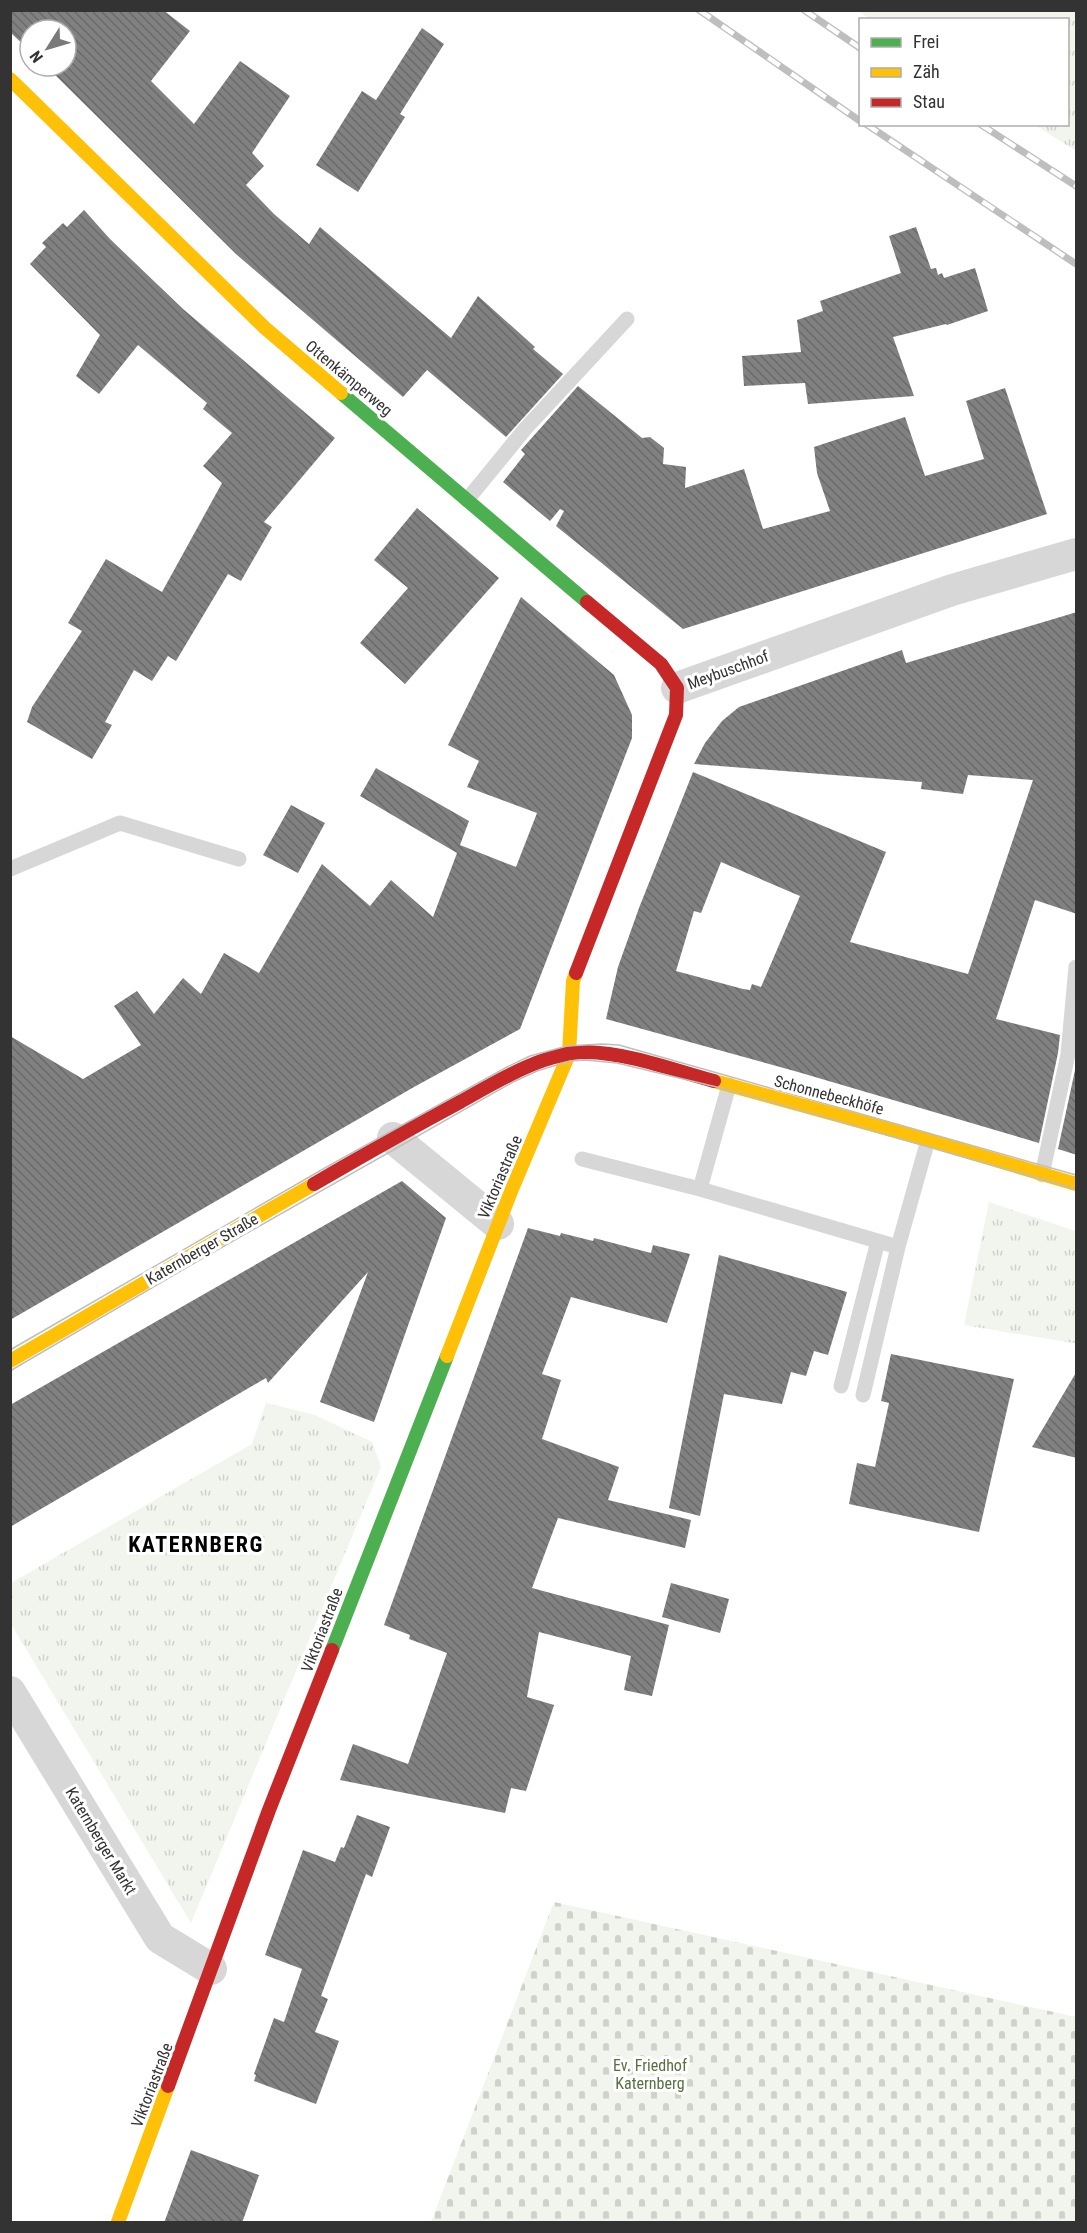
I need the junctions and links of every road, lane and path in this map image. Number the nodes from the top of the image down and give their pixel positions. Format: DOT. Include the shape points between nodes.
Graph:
graph roads {
  1 [pos="10,79"];
  2 [pos="627,319"];
  3 [pos="467,500"];
  4 [pos="1077,554"];
  5 [pos="677,688"];
  6 [pos="239,859"];
  7 [pos="10,869"];
  8 [pos="1076,967"];
  9 [pos="569,1054"];
  10 [pos="729,1085"];
  11 [pos="393,1138"];
  12 [pos="928,1140"];
  13 [pos="582,1159"];
  14 [pos="1042,1175"];
  15 [pos="1077,1184"];
  16 [pos="700,1190"];
  17 [pos="498,1224"];
  18 [pos="878,1241"];
  19 [pos="898,1247"];
  20 [pos="10,1361"];
  21 [pos="841,1386"];
  22 [pos="863,1395"];
  23 [pos="10,1692"];
  24 [pos="211,1969"];
  25 [pos="118,2223"];
  1 -- 3 [label="street, Ottenkämperweg" via="264,328"];
  2 -- 3 [label="lane" via="525,429"];
  3 -- 5 [label="street, Ottenkämperweg" via="660,664"];
  4 -- 5 [label="street, Meybuschhof" via="952,590"];
  5 -- 9 [label="street, Meybuschhof" via="676,715 573,981"];
  6 -- 7 [label="lane" via="120,823"];
  8 -- 14 [label="lane" via="1068,1054"];
  9 -- 10 [label="street, Schonnebeckhöfe" via="618,1055"];
  9 -- 11 [label="street, Katernberger Straße" via="510,1075"];
  9 -- 17 [label="street, Viktoriastraße"];
  10 -- 12 [label="street, Schonnebeckhöfe"];
  10 -- 16 [label="lane"];
  11 -- 17 [label="street"];
  11 -- 20 [label="street, Katernberger Straße"];
  12 -- 14 [label="street, Schonnebeckhöfe"];
  12 -- 19 [label="lane"];
  13 -- 16 [label="lane"];
  14 -- 15 [label="street, Schonnebeckhöfe"];
  16 -- 18 [label="lane"];
  17 -- 24 [label="street, Viktoriastraße" via="269,1810"];
  18 -- 19 [label="lane"];
  18 -- 21 [label="lane"];
  19 -- 22 [label="lane"];
  23 -- 24 [label="street, Katernberger Markt" via="160,1938"];
  24 -- 25 [label="street, Viktoriastraße"];
}
